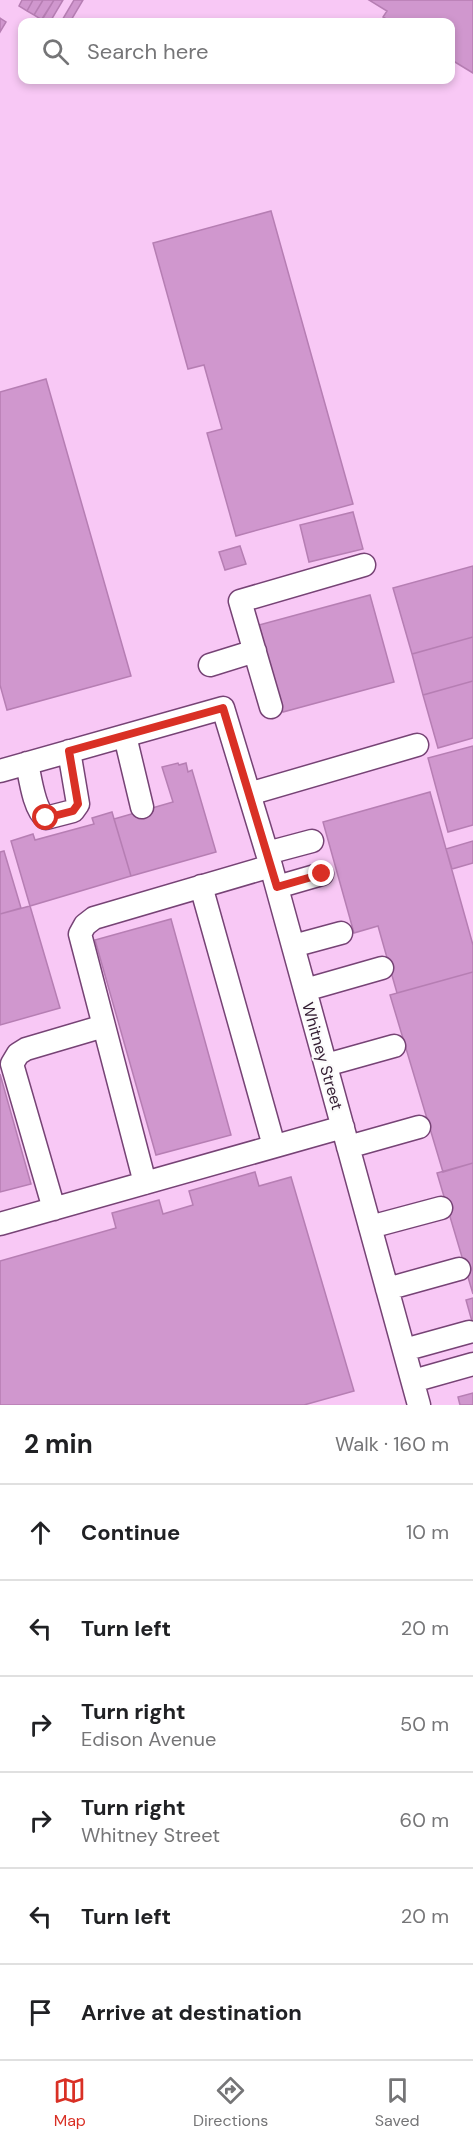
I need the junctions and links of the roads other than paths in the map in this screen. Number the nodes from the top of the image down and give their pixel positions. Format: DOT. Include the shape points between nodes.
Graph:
graph roads {
  1 [pos="364,565"];
  2 [pos="255,651"];
  3 [pos="210,665"];
  4 [pos="271,707"];
  5 [pos="125,736"];
  6 [pos="417,745"];
  7 [pos="69,751"];
  8 [pos="27,763"];
  9 [pos="0,771"];
  10 [pos="249,794"];
  11 [pos="142,807"];
  12 [pos="312,841"];
  13 [pos="269,859"];
  14 [pos="322,874"];
  15 [pos="201,886"];
  16 [pos="277,887"];
  17 [pos="341,933"];
  18 [pos="293,946"];
  19 [pos="382,968"];
  20 [pos="305,990"];
  21 [pos="104,1026"];
  22 [pos="394,1046"];
  23 [pos="326,1065"];
  24 [pos="418,1127"];
  25 [pos="345,1137"];
  26 [pos="274,1146"];
  27 [pos="145,1183"];
  28 [pos="441,1208"];
  29 [pos="54,1209"];
  30 [pos="0,1224"];
  31 [pos="370,1227"];
  32 [pos="459,1269"];
  33 [pos="387,1289"];
  34 [pos="469,1332"];
  35 [pos="404,1350"];
  36 [pos="473,1364"];
  37 [pos="412,1381"];
  38 [pos="419,1405"];
  1 -- 2 [label="street" via="240,601"];
  2 -- 3 [label="street"];
  2 -- 4 [label="street"];
  5 -- 7 [label="street"];
  5 -- 10 [label="street, Whitney Street" via="223,708"];
  5 -- 11 [label="street"];
  6 -- 10 [label="street"];
  7 -- 8 [label="street"];
  7 -- 8 [label="street" via="78,804 73,811 42,816"];
  8 -- 9 [label="street"];
  10 -- 13 [label="street, Whitney Street"];
  12 -- 13 [label="street"];
  13 -- 15 [label="street"];
  13 -- 16 [label="street, Whitney Street"];
  14 -- 16 [label="street"];
  15 -- 21 [label="street" via="94,918 85,925 80,934"];
  15 -- 26 [label="street"];
  16 -- 18 [label="street, Whitney Street"];
  17 -- 18 [label="street"];
  18 -- 20 [label="street, Whitney Street"];
  19 -- 20 [label="street"];
  20 -- 23 [label="street, Whitney Street"];
  21 -- 27 [label="street"];
  21 -- 29 [label="street" via="26,1048 12,1064"];
  22 -- 23 [label="street"];
  23 -- 25 [label="street, Whitney Street"];
  24 -- 25 [label="street"];
  25 -- 26 [label="street"];
  25 -- 31 [label="street, Whitney Street"];
  26 -- 27 [label="street"];
  27 -- 29 [label="street"];
  28 -- 31 [label="street"];
  29 -- 30 [label="street"];
  31 -- 33 [label="street, Whitney Street"];
  32 -- 33 [label="street"];
  33 -- 35 [label="street, Whitney Street"];
  34 -- 35 [label="street"];
  35 -- 37 [label="street, Whitney Street"];
  36 -- 37 [label="street"];
  37 -- 38 [label="street, Whitney Street"];
}
